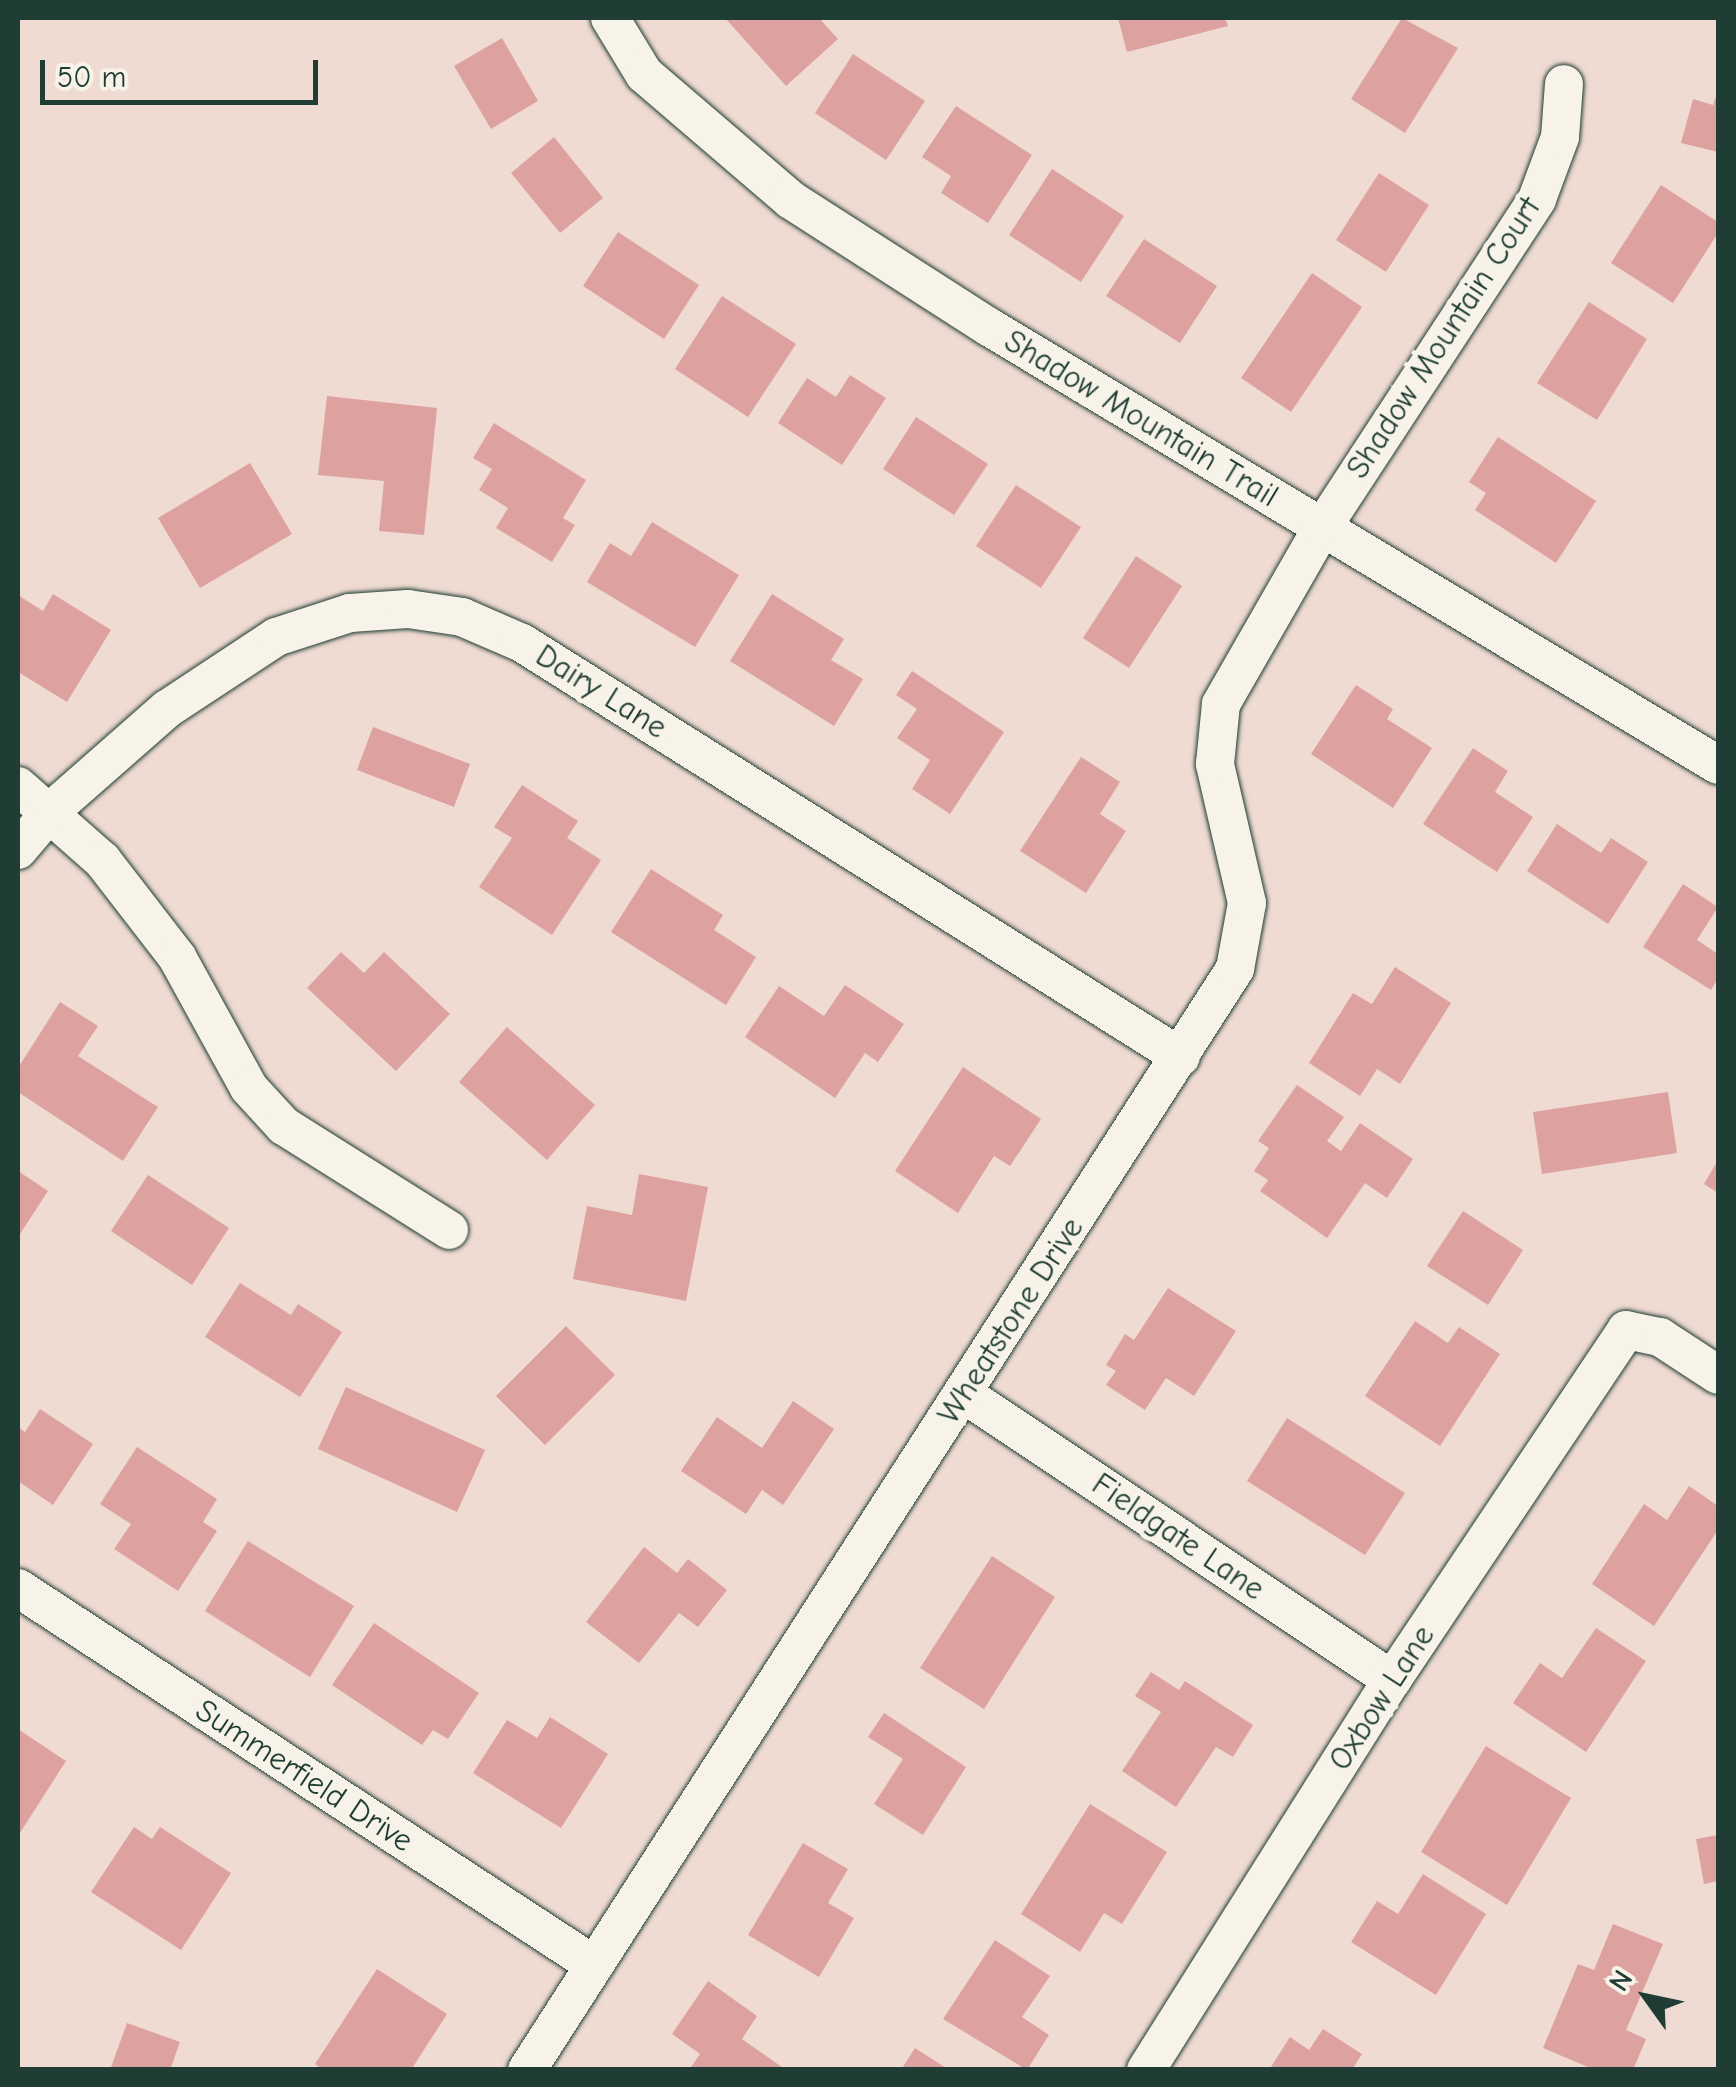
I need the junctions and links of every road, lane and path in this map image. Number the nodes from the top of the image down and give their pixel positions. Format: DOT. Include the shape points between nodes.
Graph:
graph roads {
  1 [pos="610,18"];
  2 [pos="1564,84"];
  3 [pos="1322,528"];
  4 [pos="1718,766"];
  5 [pos="18,786"];
  6 [pos="52,810"];
  7 [pos="18,850"];
  8 [pos="1181,1057"];
  9 [pos="449,1230"];
  10 [pos="1718,1375"];
  11 [pos="964,1394"];
  12 [pos="18,1588"];
  13 [pos="1392,1680"];
  14 [pos="591,1963"];
  15 [pos="527,2070"];
  16 [pos="1146,2070"];
  1 -- 3 [label="street, Shadow Mountain Trail" via="644,74 792,200"];
  2 -- 3 [label="street, Shadow Mountain Court" via="1560,137 1537,199"];
  3 -- 4 [label="street, Shadow Mountain Trail"];
  3 -- 8 [label="street, Wheatstone Drive" via="1217,718 1215,764 1248,903 1235,969"];
  5 -- 6 [label="street"];
  6 -- 7 [label="street, Dairy Lane"];
  6 -- 8 [label="street, Dairy Lane" via="167,709 276,637 350,613 408,609 462,616 522,642"];
  6 -- 9 [label="street" via="102,860 177,957 250,1088 284,1126"];
  8 -- 11 [label="street, Wheatstone Drive"];
  10 -- 13 [label="street, Oxbow Lane" via="1660,1337 1626,1330"];
  11 -- 13 [label="street, Fieldgate Lane"];
  11 -- 14 [label="street, Wheatstone Drive"];
  12 -- 14 [label="street, Summerfield Drive"];
  13 -- 16 [label="street, Oxbow Lane"];
  14 -- 15 [label="street, Wheatstone Drive"];
}
